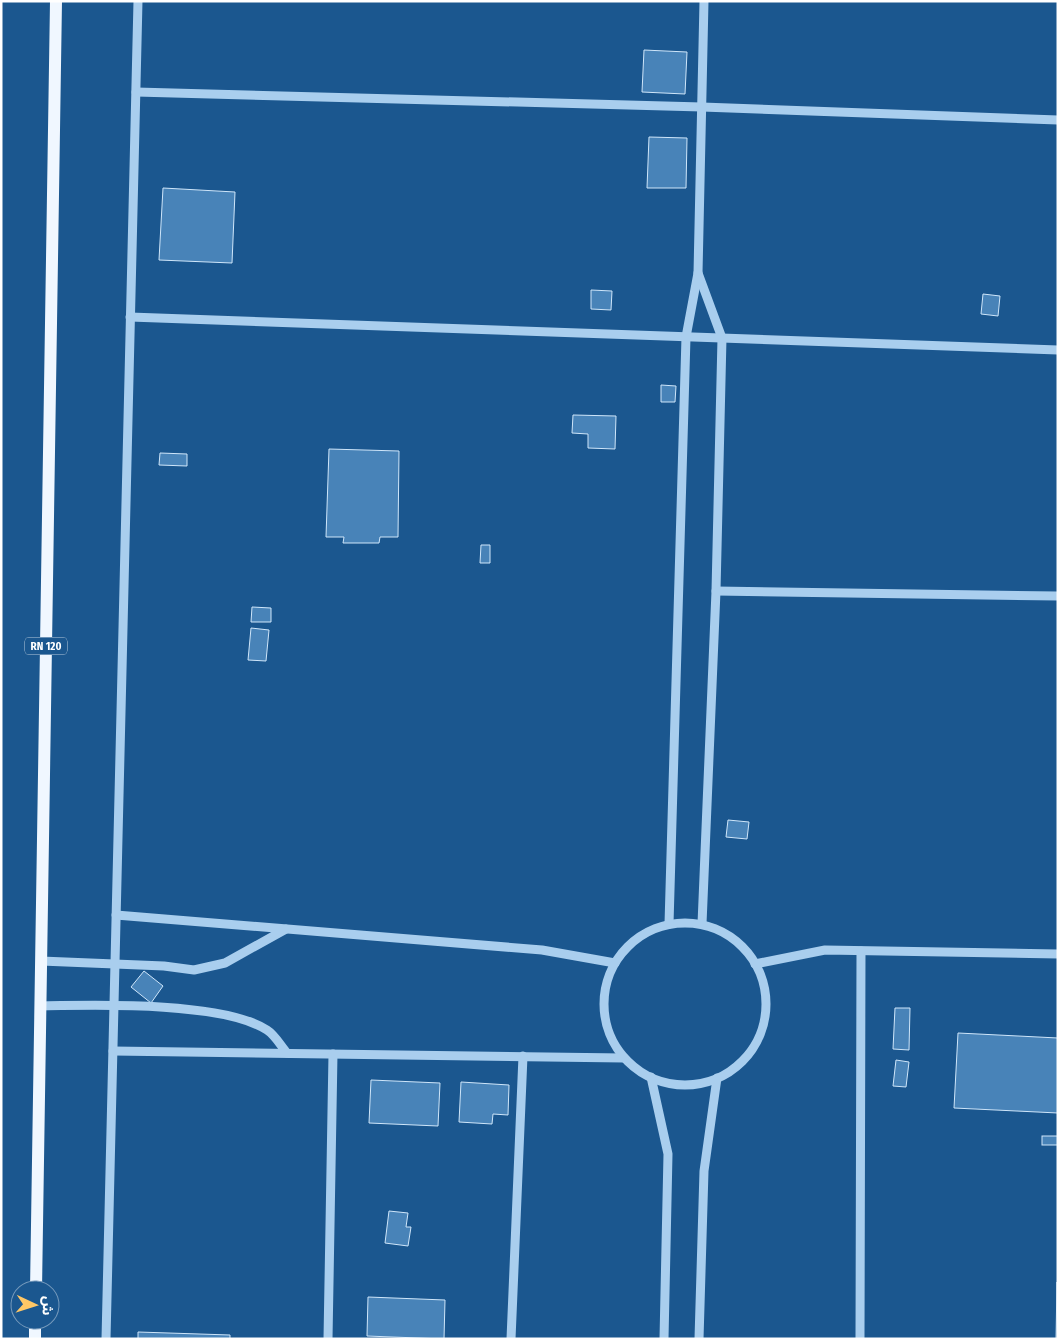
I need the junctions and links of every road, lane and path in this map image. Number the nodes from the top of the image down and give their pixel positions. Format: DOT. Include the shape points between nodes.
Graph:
graph roads {
  1 [pos="56,1"];
  2 [pos="138,1"];
  3 [pos="704,1"];
  4 [pos="136,92"];
  5 [pos="702,107"];
  6 [pos="1058,120"];
  7 [pos="698,272"];
  8 [pos="130,317"];
  9 [pos="686,337"];
  10 [pos="722,338"];
  11 [pos="1058,350"];
  12 [pos="716,591"];
  13 [pos="1058,596"];
  14 [pos="116,914"];
  15 [pos="669,924"];
  16 [pos="702,924"];
  17 [pos="286,929"];
  18 [pos="861,951"];
  19 [pos="1058,954"];
  20 [pos="41,962"];
  21 [pos="615,963"];
  22 [pos="755,964"];
  23 [pos="115,966"];
  24 [pos="114,1005"];
  25 [pos="40,1006"];
  26 [pos="113,1051"];
  27 [pos="287,1053"];
  28 [pos="333,1054"];
  29 [pos="523,1056"];
  30 [pos="624,1058"];
  31 [pos="651,1077"];
  32 [pos="717,1078"];
  33 [pos="36,1280"];
  34 [pos="106,1339"];
  35 [pos="328,1339"];
  36 [pos="511,1339"];
  37 [pos="664,1339"];
  38 [pos="699,1339"];
  39 [pos="860,1339"];
  1 -- 20 [label="main road, RN 120"];
  2 -- 4 [label="lane"];
  3 -- 5 [label="lane"];
  4 -- 5 [label="lane"];
  4 -- 8 [label="lane"];
  5 -- 6 [label="lane"];
  5 -- 7 [label="lane"];
  7 -- 9 [label="lane"];
  7 -- 10 [label="lane"];
  8 -- 9 [label="lane"];
  8 -- 14 [label="lane"];
  9 -- 10 [label="lane"];
  9 -- 15 [label="lane"];
  10 -- 11 [label="lane"];
  10 -- 12 [label="lane"];
  12 -- 13 [label="lane"];
  12 -- 16 [label="lane"];
  14 -- 17 [label="lane"];
  14 -- 23 [label="lane"];
  15 -- 16 [label="lane"];
  15 -- 21 [label="lane" via="638,938"];
  16 -- 22 [label="lane" via="733,938"];
  17 -- 21 [label="lane" via="542,950"];
  17 -- 23 [label="lane" via="225,963 194,970"];
  18 -- 19 [label="lane"];
  18 -- 22 [label="lane" via="825,950"];
  18 -- 39 [label="lane"];
  20 -- 23 [label="lane"];
  20 -- 25 [label="main road, RN 120"];
  21 -- 30 [label="lane" via="608,978 604,1012 611,1036"];
  22 -- 32 [label="lane" via="765,996 761,1029 744,1058"];
  23 -- 24 [label="lane"];
  24 -- 25 [label="lane"];
  24 -- 26 [label="lane"];
  24 -- 27 [label="lane" via="239,1018 268,1031"];
  25 -- 33 [label="main road, RN 120"];
  26 -- 27 [label="lane"];
  26 -- 34 [label="lane"];
  27 -- 28 [label="lane"];
  28 -- 29 [label="lane"];
  28 -- 35 [label="lane"];
  29 -- 30 [label="lane"];
  29 -- 36 [label="lane"];
  30 -- 31 [label="lane"];
  31 -- 32 [label="lane" via="684,1085"];
  31 -- 37 [label="lane" via="668,1154"];
  32 -- 38 [label="lane" via="704,1171"];
}
